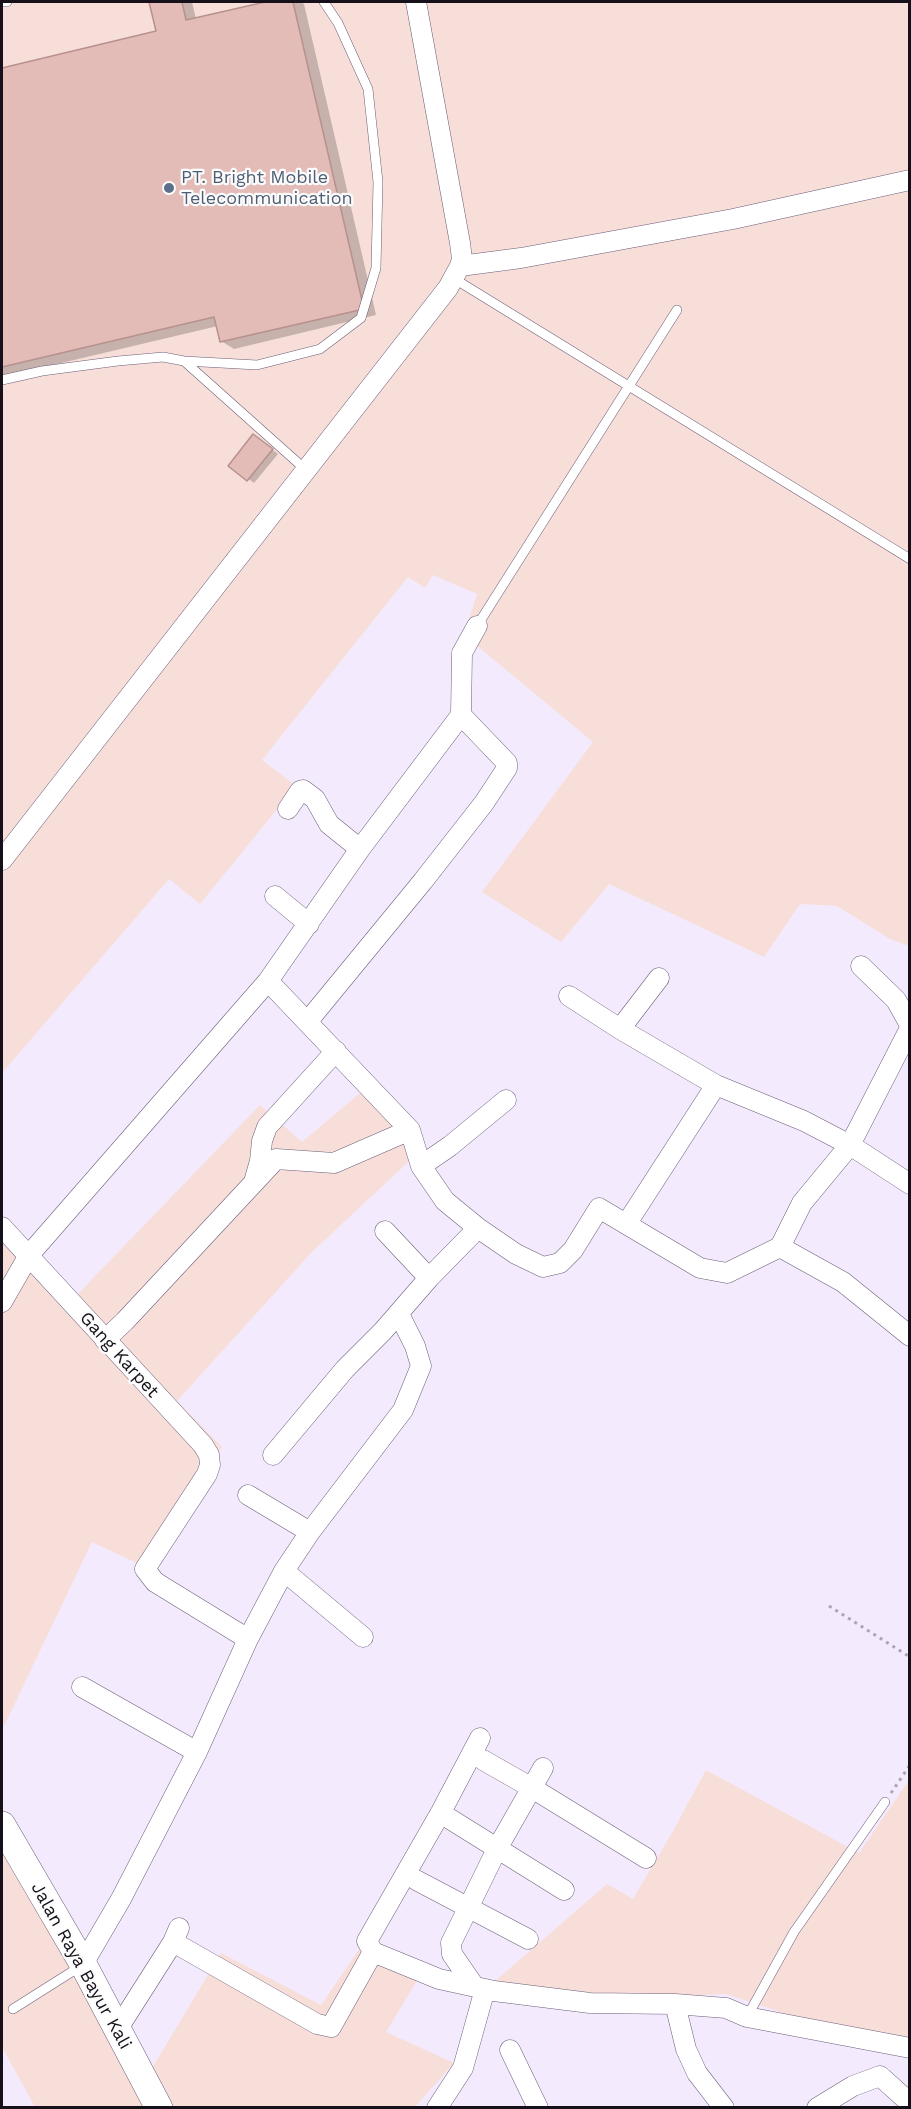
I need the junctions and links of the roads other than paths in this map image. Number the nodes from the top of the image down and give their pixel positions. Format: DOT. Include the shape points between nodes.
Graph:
graph roads {
  1 [pos="2,2"];
  2 [pos="7,2"];
  3 [pos="324,2"];
  4 [pos="416,2"];
  5 [pos="909,180"];
  6 [pos="456,272"];
  7 [pos="678,310"];
  8 [pos="184,361"];
  9 [pos="2,380"];
  10 [pos="629,387"];
  11 [pos="306,470"];
  12 [pos="909,559"];
  13 [pos="477,626"];
  14 [pos="461,715"];
  15 [pos="288,809"];
  16 [pos="360,849"];
  17 [pos="2,860"];
  18 [pos="275,896"];
  19 [pos="309,924"];
  20 [pos="861,966"];
  21 [pos="659,978"];
  22 [pos="268,981"];
  23 [pos="568,996"];
  24 [pos="308,1021"];
  25 [pos="909,1026"];
  26 [pos="620,1029"];
  27 [pos="336,1051"];
  28 [pos="716,1085"];
  29 [pos="506,1100"];
  30 [pos="410,1130"];
  31 [pos="850,1145"];
  32 [pos="421,1166"];
  33 [pos="254,1183"];
  34 [pos="909,1184"];
  35 [pos="615,1217"];
  36 [pos="2,1227"];
  37 [pos="478,1228"];
  38 [pos="385,1231"];
  39 [pos="780,1247"];
  40 [pos="29,1255"];
  41 [pos="429,1278"];
  42 [pos="2,1302"];
  43 [pos="399,1314"];
  44 [pos="909,1336"];
  45 [pos="105,1340"];
  46 [pos="273,1455"];
  47 [pos="248,1495"];
  48 [pos="310,1532"];
  49 [pos="284,1571"];
  50 [pos="363,1637"];
  51 [pos="248,1639"];
  52 [pos="82,1687"];
  53 [pos="480,1738"];
  54 [pos="197,1752"];
  55 [pos="483,1761"];
  56 [pos="543,1767"];
  57 [pos="532,1788"];
  58 [pos="885,1802"];
  59 [pos="450,1819"];
  60 [pos="2,1825"];
  61 [pos="498,1847"];
  62 [pos="646,1858"];
  63 [pos="416,1880"];
  64 [pos="564,1890"];
  65 [pos="466,1907"];
  66 [pos="528,1939"];
  67 [pos="373,1952"];
  68 [pos="83,1964"];
  69 [pos="479,1988"];
  70 [pos="675,2004"];
  71 [pos="13,2009"];
  72 [pos="747,2017"];
  73 [pos="117,2030"];
  74 [pos="900,2047"];
  75 [pos="510,2050"];
  76 [pos="880,2076"];
  77 [pos="909,2103"];
  78 [pos="159,2108"];
  79 [pos="437,2108"];
  80 [pos="538,2108"];
  81 [pos="724,2108"];
  82 [pos="817,2108"];
  1 -- 2 [label="lane"];
  3 -- 8 [label="lane" via="338,23 368,89 378,182 376,268 361,318 320,349 258,365"];
  4 -- 6 [label="street" via="460,243 462,259"];
  5 -- 6 [label="street" via="733,219"];
  6 -- 10 [label="lane"];
  6 -- 11 [label="street" via="448,288"];
  7 -- 10 [label="lane"];
  8 -- 9 [label="lane" via="163,357 118,361"];
  8 -- 11 [label="lane"];
  10 -- 12 [label="lane"];
  10 -- 13 [label="lane"];
  11 -- 17 [label="street"];
  13 -- 14 [label="street" via="462,653"];
  14 -- 16 [label="street"];
  14 -- 24 [label="street" via="507,763 507,768 423,881"];
  15 -- 16 [label="street" via="303,790 315,799 329,824"];
  16 -- 19 [label="street"];
  18 -- 19 [label="street"];
  19 -- 22 [label="street"];
  20 -- 25 [label="street" via="896,1000"];
  21 -- 26 [label="street"];
  22 -- 24 [label="street"];
  22 -- 40 [label="street"];
  23 -- 26 [label="street"];
  24 -- 27 [label="street"];
  25 -- 31 [label="street"];
  26 -- 28 [label="street"];
  27 -- 30 [label="street"];
  27 -- 33 [label="street" via="267,1127"];
  28 -- 31 [label="street" via="804,1121"];
  28 -- 35 [label="street"];
  29 -- 32 [label="street"];
  30 -- 32 [label="street"];
  30 -- 33 [label="street" via="334,1163 276,1160"];
  31 -- 34 [label="street"];
  31 -- 39 [label="street" via="802,1203"];
  32 -- 37 [label="street" via="445,1201"];
  33 -- 45 [label="street"];
  35 -- 37 [label="street" via="599,1208 573,1250 560,1263 543,1267"];
  35 -- 39 [label="street" via="699,1268 727,1273"];
  36 -- 40 [label="street, Gang Karpet"];
  37 -- 41 [label="street"];
  38 -- 41 [label="street"];
  39 -- 44 [label="street" via="843,1282"];
  40 -- 42 [label="street"];
  40 -- 45 [label="street, Gang Karpet"];
  41 -- 43 [label="street"];
  43 -- 46 [label="street" via="345,1369"];
  43 -- 48 [label="street" via="421,1366 403,1410"];
  45 -- 51 [label="street, Gang Karpet" via="209,1455 207,1474 145,1569 155,1582"];
  47 -- 48 [label="street"];
  48 -- 49 [label="street"];
  49 -- 50 [label="street"];
  49 -- 51 [label="street"];
  51 -- 54 [label="street"];
  52 -- 54 [label="street"];
  53 -- 67 [label="street" via="367,1941"];
  54 -- 68 [label="street"];
  55 -- 57 [label="street"];
  56 -- 57 [label="street"];
  57 -- 61 [label="street"];
  57 -- 62 [label="street"];
  58 -- 72 [label="lane" via="794,1932"];
  59 -- 61 [label="street"];
  60 -- 68 [label="street, Jalan Raya Bayur Kali"];
  61 -- 64 [label="street"];
  61 -- 65 [label="street"];
  63 -- 65 [label="street"];
  65 -- 66 [label="street"];
  65 -- 69 [label="street" via="451,1942 452,1954"];
  67 -- 69 [label="street" via="439,1978"];
  67 -- 73 [label="street" via="330,2027 317,2024 176,1935"];
  68 -- 71 [label="lane"];
  68 -- 73 [label="street, Jalan Raya Bayur Kali"];
  69 -- 70 [label="street" via="590,2003"];
  69 -- 79 [label="street" via="463,2068"];
  70 -- 72 [label="street" via="726,2008"];
  70 -- 81 [label="street" via="686,2049 697,2073"];
  72 -- 74 [label="street"];
  73 -- 78 [label="street, Jalan Raya Bayur Kali"];
  74 -- 76 [label="street" via="885,2055"];
  75 -- 80 [label="street"];
  76 -- 77 [label="street"];
  76 -- 82 [label="street" via="852,2086"];
}
